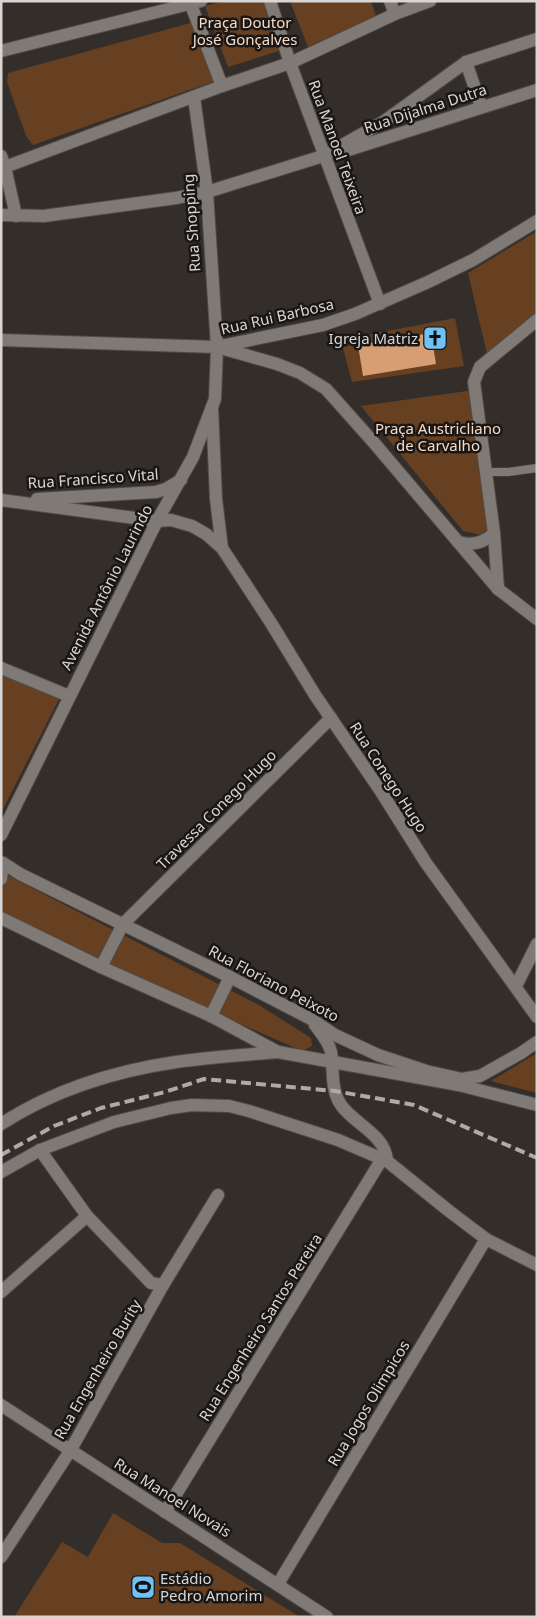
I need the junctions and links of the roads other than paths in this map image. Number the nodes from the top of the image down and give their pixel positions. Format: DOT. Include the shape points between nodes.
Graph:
graph roads {
  1 [pos="270,1"];
  2 [pos="390,1"];
  3 [pos="430,1"];
  4 [pos="196,3"];
  5 [pos="395,14"];
  6 [pos="537,39"];
  7 [pos="1,51"];
  8 [pos="466,62"];
  9 [pos="290,64"];
  10 [pos="222,86"];
  11 [pos="537,90"];
  12 [pos="194,97"];
  13 [pos="482,106"];
  14 [pos="323,156"];
  15 [pos="3,162"];
  16 [pos="206,192"];
  17 [pos="1,215"];
  18 [pos="16,216"];
  19 [pos="537,221"];
  20 [pos="380,304"];
  21 [pos="537,320"];
  22 [pos="1,340"];
  23 [pos="217,347"];
  24 [pos="212,407"];
  25 [pos="537,468"];
  26 [pos="486,472"];
  27 [pos="181,480"];
  28 [pos="3,500"];
  29 [pos="157,521"];
  30 [pos="494,534"];
  31 [pos="458,542"];
  32 [pos="222,548"];
  33 [pos="498,589"];
  34 [pos="537,619"];
  35 [pos="1,668"];
  36 [pos="69,696"];
  37 [pos="331,718"];
  38 [pos="1,835"];
  39 [pos="2,863"];
  40 [pos="1,879"];
  41 [pos="1,918"];
  42 [pos="124,924"];
  43 [pos="537,944"];
  44 [pos="101,967"];
  45 [pos="230,977"];
  46 [pos="516,986"];
  47 [pos="211,1016"];
  48 [pos="537,1017"];
  49 [pos="311,1018"];
  50 [pos="537,1042"];
  51 [pos="278,1052"];
  52 [pos="332,1061"];
  53 [pos="537,1105"];
  54 [pos="1,1124"];
  55 [pos="40,1150"];
  56 [pos="385,1160"];
  57 [pos="1,1172"];
  58 [pos="218,1195"];
  59 [pos="87,1216"];
  60 [pos="486,1239"];
  61 [pos="537,1266"];
  62 [pos="163,1285"];
  63 [pos="1,1292"];
  64 [pos="1,1405"];
  65 [pos="70,1451"];
  66 [pos="165,1512"];
  67 [pos="1,1557"];
  68 [pos="278,1584"];
  69 [pos="327,1617"];
  1 -- 9 [label="street, Rua Manoel Teixeira"];
  2 -- 5 [label="street"];
  3 -- 5 [label="street"];
  4 -- 7 [label="street"];
  4 -- 10 [label="street"];
  5 -- 9 [label="street"];
  6 -- 8 [label="street"];
  8 -- 13 [label="street"];
  8 -- 14 [label="street" via="383,122"];
  9 -- 10 [label="street"];
  9 -- 14 [label="street, Rua Manoel Teixeira"];
  10 -- 12 [label="street"];
  11 -- 13 [label="street, Rua Dijalma Dutra"];
  12 -- 15 [label="street"];
  12 -- 16 [label="street, Rua Shopping"];
  13 -- 14 [label="street, Rua Dijalma Dutra"];
  14 -- 16 [label="street"];
  14 -- 20 [label="street, Rua Manoel Teixeira"];
  15 -- 18 [label="street"];
  16 -- 18 [label="street" via="44,216"];
  16 -- 23 [label="street, Rua Shopping"];
  17 -- 18 [label="street"];
  19 -- 20 [label="street, Rua Rui Barbosa" via="473,260"];
  20 -- 23 [label="street, Rua Rui Barbosa" via="323,325"];
  21 -- 26 [label="street" via="480,367 475,377"];
  22 -- 23 [label="street, Rua Rui Barbosa"];
  23 -- 24 [label="street, Avenida Antônio Laurindo"];
  23 -- 31 [label="street" via="277,364 326,389"];
  24 -- 27 [label="street, Avenida Antônio Laurindo"];
  24 -- 32 [label="street" via="216,499"];
  25 -- 26 [label="lane"];
  26 -- 30 [label="street"];
  27 -- 28 [label="street, Rua Francisco Vital" via="156,492"];
  27 -- 29 [label="street, Avenida Antônio Laurindo"];
  28 -- 29 [label="street, Rua Francisco Vital"];
  29 -- 32 [label="street, Rua Francisco Vital" via="171,520 192,526"];
  29 -- 36 [label="street, Avenida Antônio Laurindo"];
  30 -- 31 [label="street" via="475,544"];
  30 -- 33 [label="street"];
  31 -- 33 [label="street"];
  32 -- 37 [label="street, Rua Conego Hugo"];
  33 -- 34 [label="street"];
  35 -- 36 [label="street"];
  36 -- 38 [label="street, Avenida Antônio Laurindo"];
  37 -- 42 [label="street, Travessa Conego Hugo"];
  37 -- 46 [label="street, Rua Conego Hugo" via="426,863"];
  39 -- 40 [label="street"];
  39 -- 42 [label="street, Rua Floriano Peixoto"];
  41 -- 44 [label="street"];
  42 -- 44 [label="street, Travessa Conego Hugo"];
  42 -- 45 [label="street, Rua Floriano Peixoto"];
  43 -- 46 [label="street"];
  44 -- 47 [label="street"];
  45 -- 47 [label="street"];
  45 -- 49 [label="street, Rua Floriano Peixoto"];
  46 -- 48 [label="street, Rua Conego Hugo"];
  47 -- 51 [label="street"];
  49 -- 50 [label="street, Rua Floriano Peixoto" via="335,1035 378,1055 462,1079 480,1076"];
  49 -- 52 [label="street" via="330,1048"];
  51 -- 52 [label="street"];
  51 -- 54 [label="street" via="176,1062 112,1076 59,1092 26,1107"];
  52 -- 53 [label="street" via="459,1084"];
  52 -- 56 [label="street" via="332,1078 340,1104 380,1142 387,1154"];
  55 -- 56 [label="street" via="114,1122 170,1108 228,1106 338,1140"];
  55 -- 57 [label="street"];
  55 -- 59 [label="street"];
  56 -- 60 [label="street"];
  56 -- 66 [label="street, Rua Engenheiro Santos Pereira"];
  58 -- 62 [label="street, Rua Engenheiro Burity"];
  59 -- 62 [label="street" via="151,1283"];
  59 -- 63 [label="street"];
  60 -- 61 [label="street"];
  60 -- 68 [label="street, Rua Jogos Olimpicos"];
  62 -- 65 [label="street, Rua Engenheiro Burity"];
  64 -- 65 [label="street, Rua Manoel Novais"];
  65 -- 66 [label="street, Rua Manoel Novais"];
  65 -- 67 [label="street, Rua Engenheiro Burity"];
  66 -- 68 [label="street, Rua Manoel Novais"];
  68 -- 69 [label="street, Rua Manoel Novais"];
}
